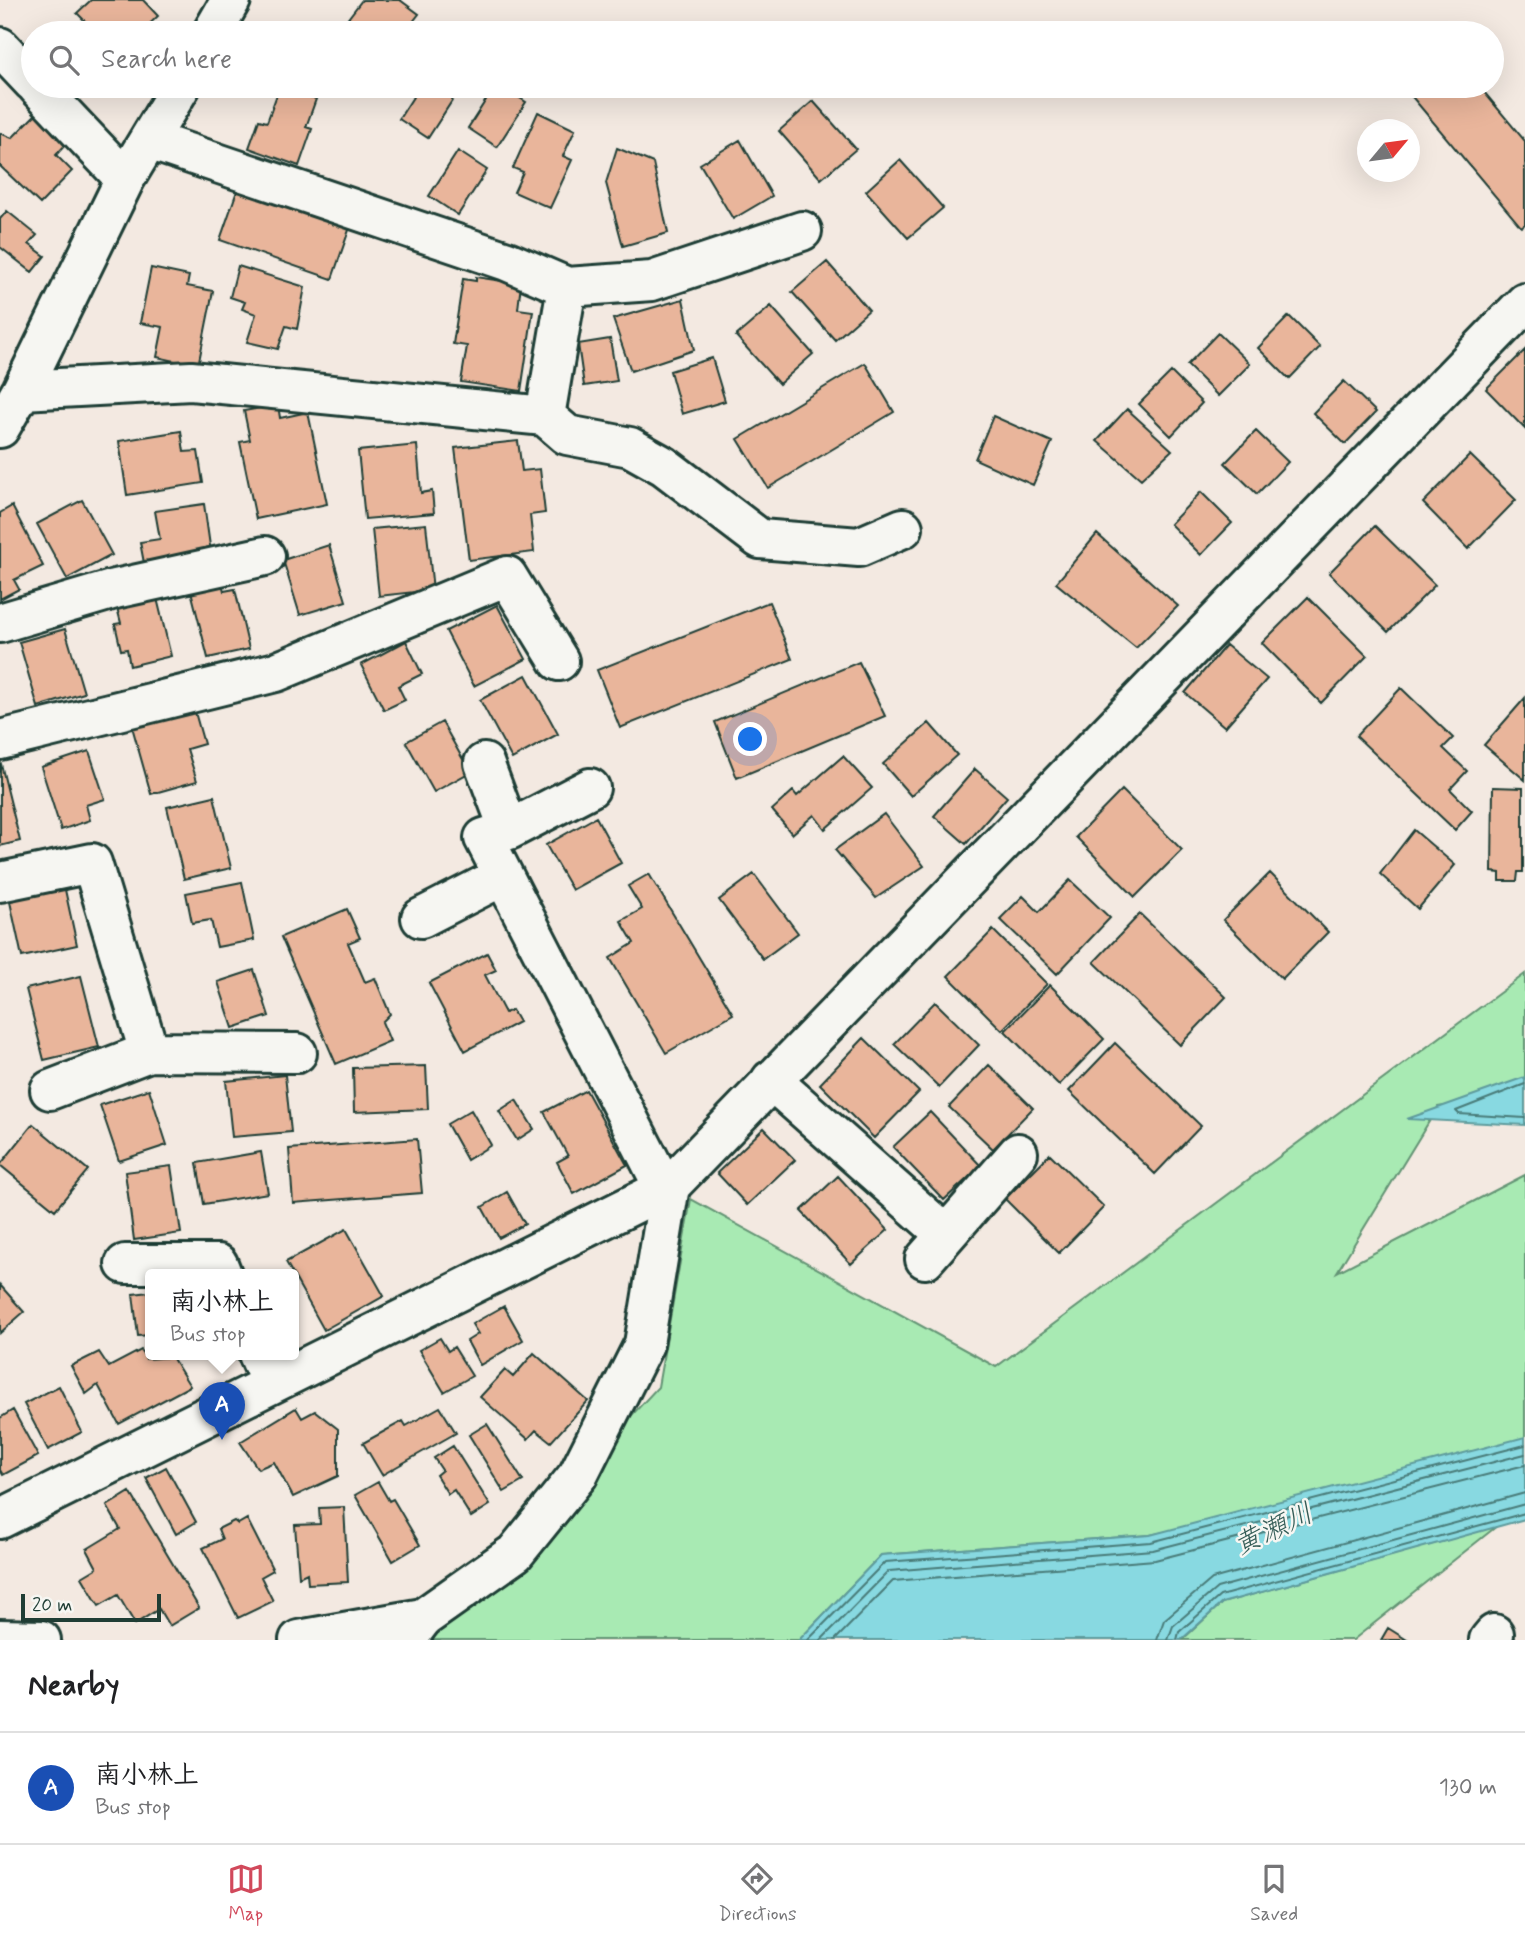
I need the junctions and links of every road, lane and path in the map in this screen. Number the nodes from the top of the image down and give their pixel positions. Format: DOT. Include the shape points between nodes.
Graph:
graph roads {
  1 [pos="231,0"];
  2 [pos="219,21"];
  3 [pos="0,47"];
  4 [pos="21,69"];
  5 [pos="48,98"];
  6 [pos="174,98"];
  7 [pos="149,140"];
  8 [pos="125,179"];
  9 [pos="802,231"];
  10 [pos="567,287"];
  11 [pos="1525,303"];
  12 [pos="22,390"];
  13 [pos="545,416"];
  14 [pos="0,428"];
  15 [pos="903,528"];
  16 [pos="265,556"];
  17 [pos="0,623"];
  18 [pos="559,661"];
  19 [pos="0,740"];
  20 [pos="484,763"];
  21 [pos="590,788"];
  22 [pos="509,830"];
  23 [pos="503,876"];
  24 [pos="0,882"];
  25 [pos="421,918"];
  26 [pos="149,1052"];
  27 [pos="297,1054"];
  28 [pos="771,1080"];
  29 [pos="50,1090"];
  30 [pos="1018,1153"];
  31 [pos="667,1187"];
  32 [pos="125,1264"];
  33 [pos="220,1269"];
  34 [pos="299,1354"];
  35 [pos="285,1360"];
  36 [pos="265,1369"];
  37 [pos="0,1519"];
  38 [pos="414,1629"];
  39 [pos="0,1639"];
  40 [pos="41,1640"];
  41 [pos="299,1640"];
  1 -- 2 [label="street"];
  3 -- 4 [label="street"];
  5 -- 8 [label="street"];
  6 -- 7 [label="street"];
  7 -- 8 [label="street"];
  7 -- 10 [label="street" via="507,261"];
  8 -- 12 [label="street"];
  9 -- 10 [label="street" via="652,281"];
  10 -- 13 [label="street"];
  11 -- 28 [label="street"];
  12 -- 13 [label="street" via="191,381"];
  12 -- 14 [label="street"];
  13 -- 15 [label="street" via="567,435 630,447 664,466 760,539 859,547"];
  16 -- 17 [label="street" via="115,589"];
  18 -- 19 [label="street" via="507,576 276,672"];
  20 -- 22 [label="street"];
  21 -- 22 [label="street"];
  22 -- 23 [label="street" via="484,838"];
  23 -- 25 [label="street"];
  23 -- 31 [label="street"];
  24 -- 26 [label="street" via="92,863"];
  26 -- 27 [label="street"];
  26 -- 29 [label="street"];
  28 -- 30 [label="street" via="935,1246"];
  28 -- 31 [label="street"];
  31 -- 34 [label="street"];
  31 -- 38 [label="street" via="643,1344 578,1475 515,1553"];
  32 -- 33 [label="street" via="218,1264"];
  35 -- 36 [label="street"];
  36 -- 37 [label="street"];
  38 -- 41 [label="street"];
  39 -- 40 [label="street"];
}
